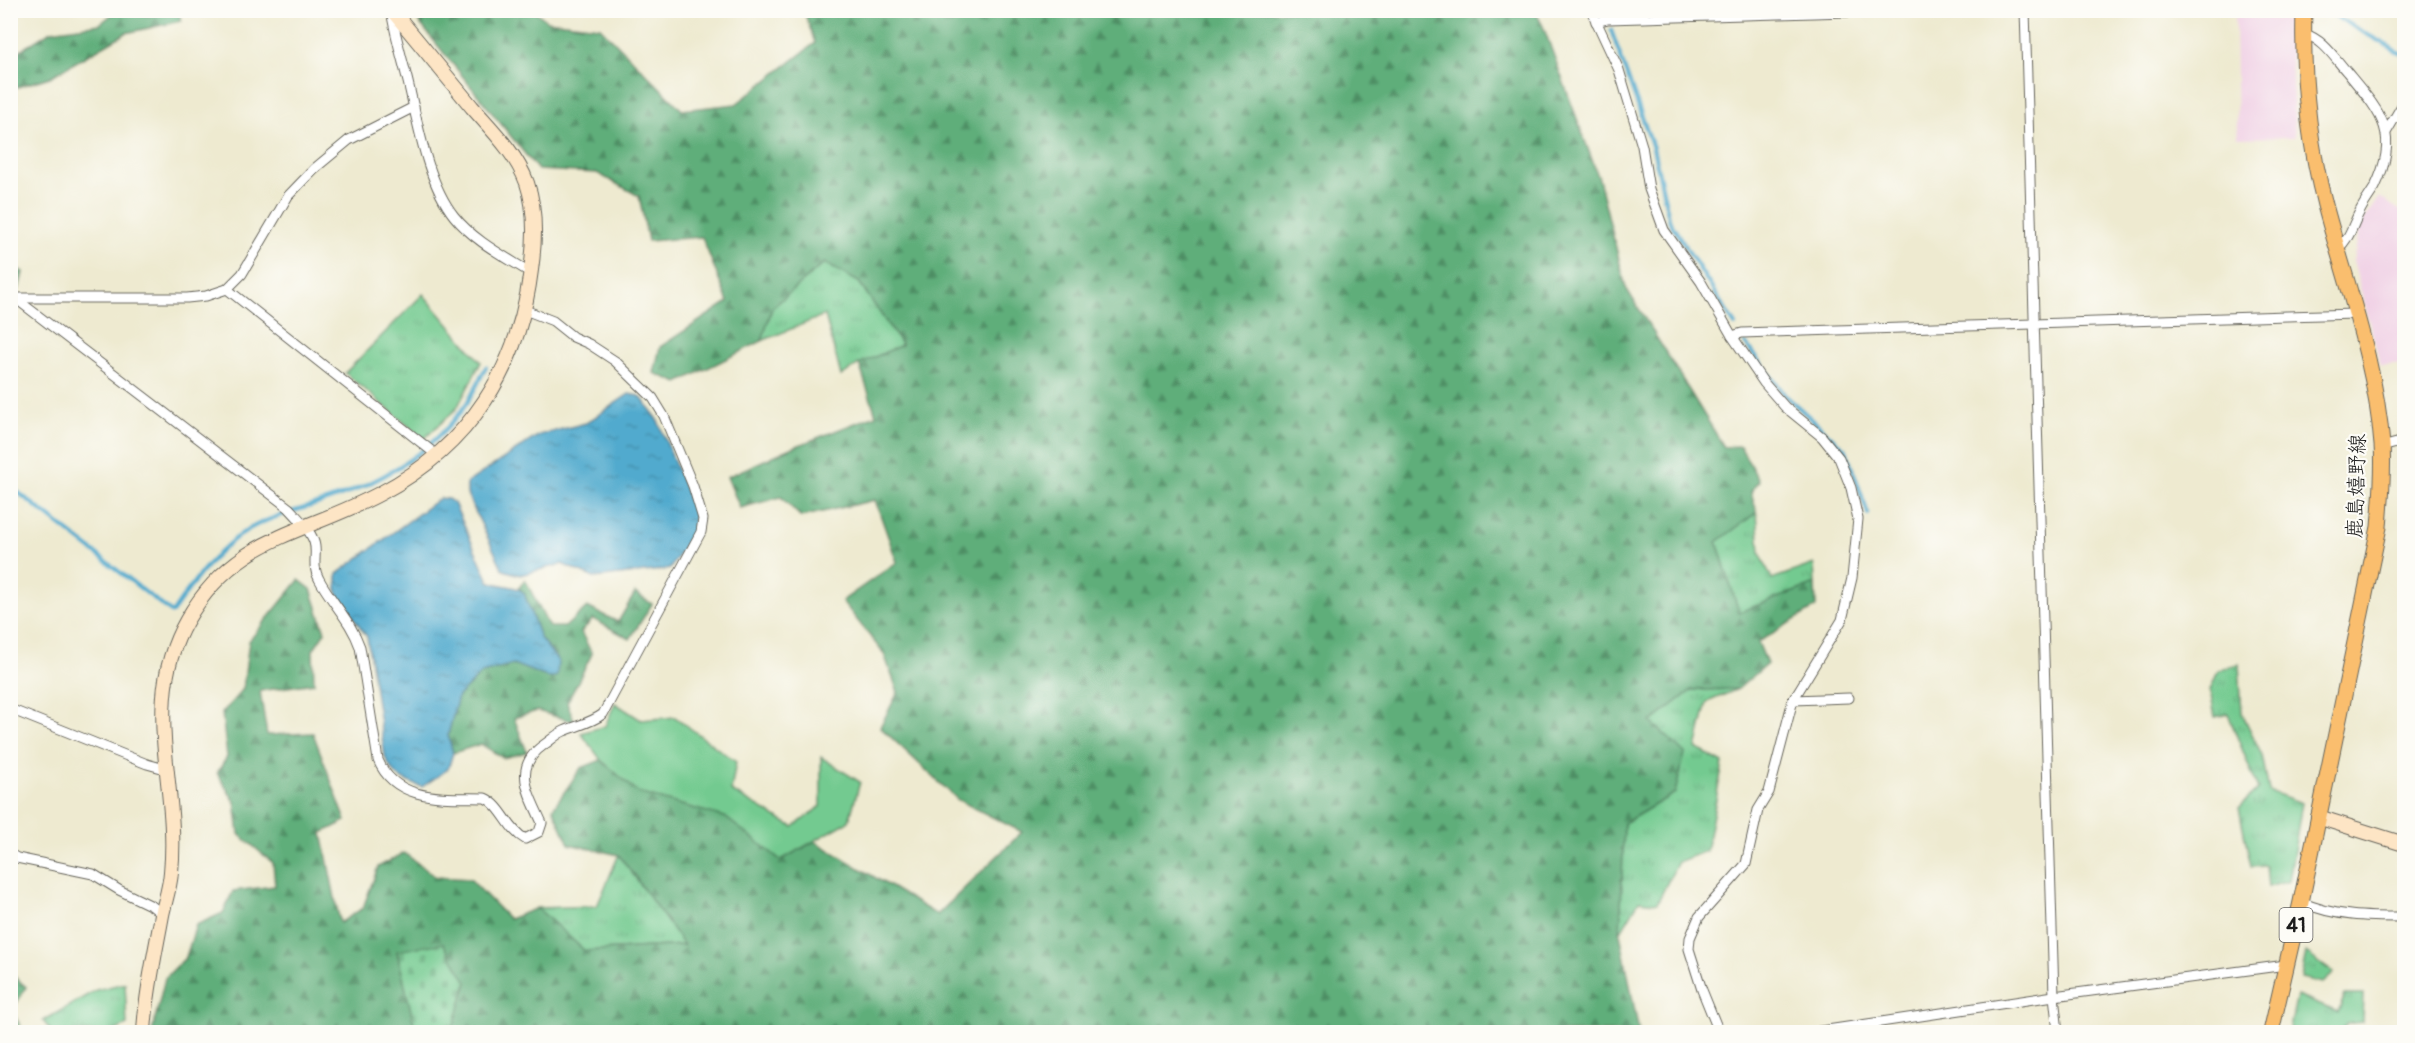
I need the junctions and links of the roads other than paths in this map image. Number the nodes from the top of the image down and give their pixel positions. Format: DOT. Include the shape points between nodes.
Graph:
graph roads {
  1 [pos="392,10"];
  2 [pos="1591,10"];
  3 [pos="1916,10"];
  4 [pos="2025,10"];
  5 [pos="2264,10"];
  6 [pos="2304,11"];
  7 [pos="1715,13"];
  8 [pos="1596,22"];
  9 [pos="2303,33"];
  10 [pos="2404,102"];
  11 [pos="414,107"];
  12 [pos="2387,131"];
  13 [pos="2337,250"];
  14 [pos="531,273"];
  15 [pos="227,289"];
  16 [pos="13,298"];
  17 [pos="525,310"];
  18 [pos="2355,315"];
  19 [pos="2036,324"];
  20 [pos="1732,336"];
  21 [pos="2404,441"];
  22 [pos="2382,447"];
  23 [pos="438,456"];
  24 [pos="304,526"];
  25 [pos="1849,698"];
  26 [pos="1793,700"];
  27 [pos="10,709"];
  28 [pos="165,769"];
  29 [pos="2318,817"];
  30 [pos="2404,844"];
  31 [pos="10,854"];
  32 [pos="2301,902"];
  33 [pos="162,914"];
  34 [pos="2404,917"];
  35 [pos="2286,965"];
  36 [pos="2054,996"];
  37 [pos="144,1032"];
  38 [pos="1719,1032"];
  39 [pos="1814,1032"];
  40 [pos="2058,1032"];
  41 [pos="2271,1032"];
  1 -- 11 [label="street"];
  1 -- 14 [label="street" via="513,155 527,184 533,216"];
  2 -- 8 [label="street"];
  3 -- 7 [label="street"];
  4 -- 19 [label="street"];
  5 -- 6 [label="street"];
  6 -- 9 [label="main road, 鹿島嬉野線 / 41"];
  7 -- 8 [label="street"];
  8 -- 20 [label="street" via="1619,70 1642,146 1649,189 1664,230 1701,282"];
  9 -- 12 [label="street" via="2318,38 2376,107"];
  9 -- 13 [label="main road, 鹿島嬉野線 / 41" via="2314,144"];
  10 -- 12 [label="street"];
  11 -- 14 [label="street" via="441,197 455,217 481,242"];
  11 -- 15 [label="street" via="349,140 314,169 288,196 242,274"];
  12 -- 13 [label="street" via="2388,148 2375,186 2359,212 2350,238"];
  13 -- 18 [label="main road, 鹿島嬉野線 / 41"];
  14 -- 17 [label="street"];
  15 -- 16 [label="street" via="187,298"];
  15 -- 23 [label="street"];
  16 -- 24 [label="street" via="289,508"];
  17 -- 23 [label="street" via="509,360 493,387 476,414"];
  17 -- 24 [label="street" via="553,321 573,338 615,361 653,398 693,486 703,519 701,532 603,714 563,732 533,753 525,771 526,786 542,823 539,832 525,839 516,834 494,802 485,798 424,796 395,784 384,774 378,760 360,647 355,632 318,577 313,561 315,542"];
  18 -- 19 [label="street"];
  18 -- 22 [label="main road, 鹿島嬉野線 / 41" via="2377,404"];
  19 -- 20 [label="street"];
  19 -- 36 [label="street"];
  20 -- 26 [label="street" via="1785,407 1822,437 1839,458 1858,519 1852,578 1842,620"];
  21 -- 22 [label="street"];
  22 -- 29 [label="main road, 鹿島嬉野線 / 41" via="2379,527"];
  23 -- 24 [label="street" via="358,505"];
  24 -- 28 [label="street" via="240,557 212,585 188,618 168,662 164,690"];
  25 -- 26 [label="street"];
  26 -- 38 [label="street" via="1769,792 1758,810 1746,864 1699,917 1690,938 1695,970"];
  27 -- 28 [label="street"];
  28 -- 33 [label="street" via="171,872"];
  29 -- 30 [label="street"];
  29 -- 32 [label="main road, 鹿島嬉野線 / 41"];
  31 -- 33 [label="street" via="93,874"];
  32 -- 34 [label="street" via="2322,911"];
  32 -- 35 [label="main road, 鹿島嬉野線 / 41"];
  33 -- 37 [label="street"];
  35 -- 36 [label="street"];
  35 -- 41 [label="main road, 鹿島嬉野線 / 41"];
  36 -- 39 [label="street"];
  36 -- 40 [label="street"];
}
